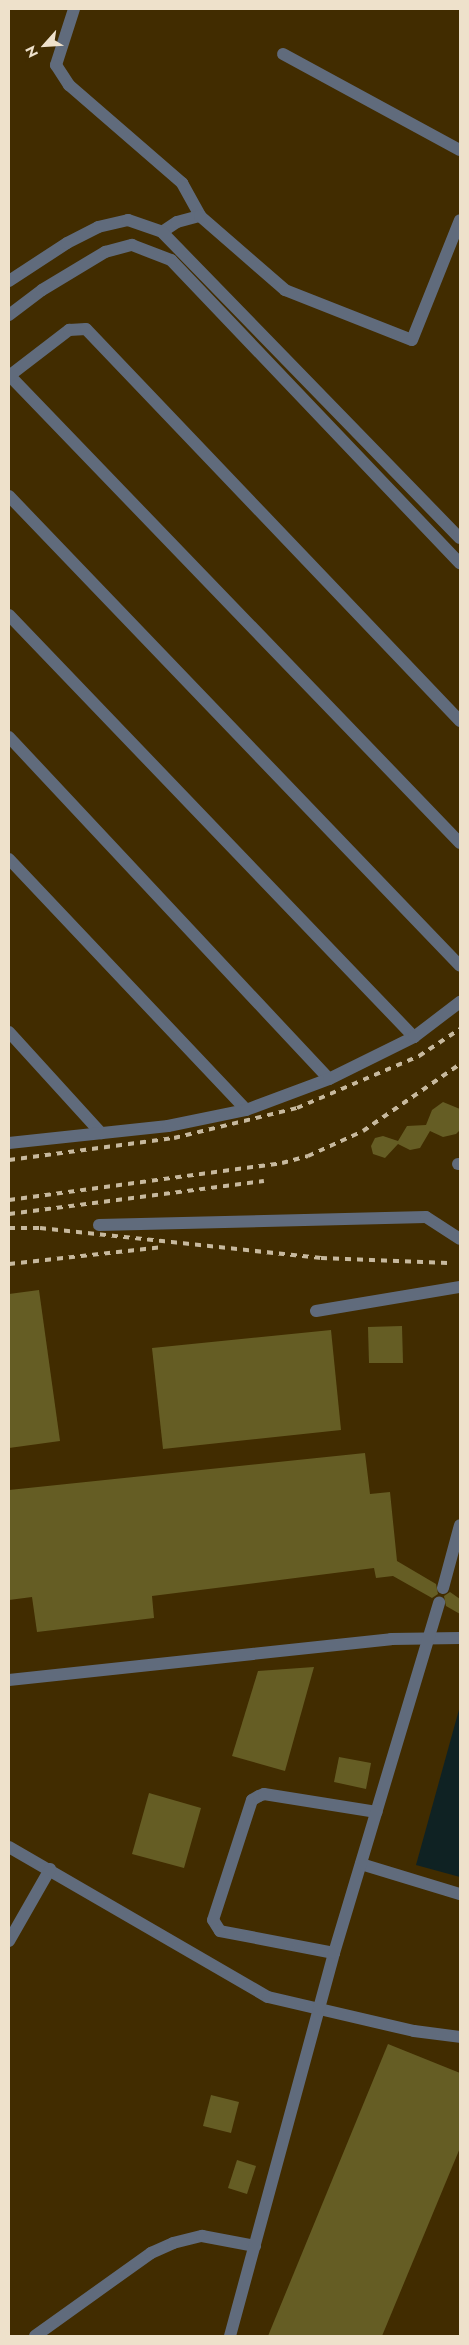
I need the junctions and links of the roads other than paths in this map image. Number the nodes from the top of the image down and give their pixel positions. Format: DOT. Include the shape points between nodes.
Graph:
graph roads {
  1 [pos="74,9"];
  2 [pos="283,54"];
  3 [pos="460,150"];
  4 [pos="200,216"];
  5 [pos="460,220"];
  6 [pos="162,232"];
  7 [pos="9,281"];
  8 [pos="9,315"];
  9 [pos="9,375"];
  10 [pos="9,496"];
  11 [pos="460,538"];
  12 [pos="460,564"];
  13 [pos="9,615"];
  14 [pos="460,721"];
  15 [pos="9,736"];
  16 [pos="460,842"];
  17 [pos="9,859"];
  18 [pos="460,966"];
  19 [pos="460,1002"];
  20 [pos="9,1032"];
  21 [pos="414,1037"];
  22 [pos="329,1079"];
  23 [pos="246,1110"];
  24 [pos="101,1133"];
  25 [pos="9,1142"];
  26 [pos="99,1225"];
  27 [pos="460,1239"];
  28 [pos="460,1287"];
  29 [pos="316,1312"];
  30 [pos="460,1525"];
  31 [pos="455,1566"];
  32 [pos="443,1588"];
  33 [pos="439,1602"];
  34 [pos="460,1638"];
  35 [pos="428,1640"];
  36 [pos="9,1680"];
  37 [pos="377,1812"];
  38 [pos="9,1847"];
  39 [pos="361,1864"];
  40 [pos="50,1869"];
  41 [pos="460,1894"];
  42 [pos="9,1941"];
  43 [pos="334,1953"];
  44 [pos="319,2010"];
  45 [pos="460,2037"];
  46 [pos="255,2246"];
  47 [pos="230,2332"];
  48 [pos="35,2336"];
  1 -- 4 [label="street" via="56,65 69,85 182,183"];
  2 -- 3 [label="street"];
  4 -- 5 [label="street" via="285,290 412,340"];
  4 -- 6 [label="street" via="177,222"];
  6 -- 7 [label="street" via="128,220 105,225 67,243"];
  6 -- 11 [label="street"];
  8 -- 12 [label="street" via="42,290 105,252 132,245 171,260"];
  9 -- 14 [label="street" via="69,330 86,329"];
  9 -- 16 [label="street"];
  10 -- 18 [label="street"];
  13 -- 21 [label="street"];
  15 -- 22 [label="street"];
  17 -- 23 [label="street"];
  19 -- 21 [label="street"];
  20 -- 24 [label="street"];
  21 -- 22 [label="street"];
  22 -- 23 [label="street"];
  23 -- 24 [label="street" via="168,1126"];
  24 -- 25 [label="street"];
  26 -- 27 [label="street" via="426,1217"];
  28 -- 29 [label="street"];
  30 -- 31 [label="street"];
  31 -- 32 [label="street"];
  33 -- 35 [label="street"];
  34 -- 35 [label="street"];
  35 -- 36 [label="street" via="391,1639"];
  35 -- 37 [label="street"];
  37 -- 39 [label="street"];
  37 -- 43 [label="street" via="264,1794 252,1800 213,1920 220,1931"];
  38 -- 40 [label="street"];
  39 -- 41 [label="street"];
  39 -- 43 [label="street"];
  40 -- 42 [label="street"];
  40 -- 44 [label="street" via="268,1998"];
  43 -- 44 [label="street"];
  44 -- 45 [label="street" via="414,2031"];
  44 -- 46 [label="street"];
  46 -- 47 [label="street"];
  46 -- 48 [label="street" via="202,2236 173,2243 151,2253"];
}
